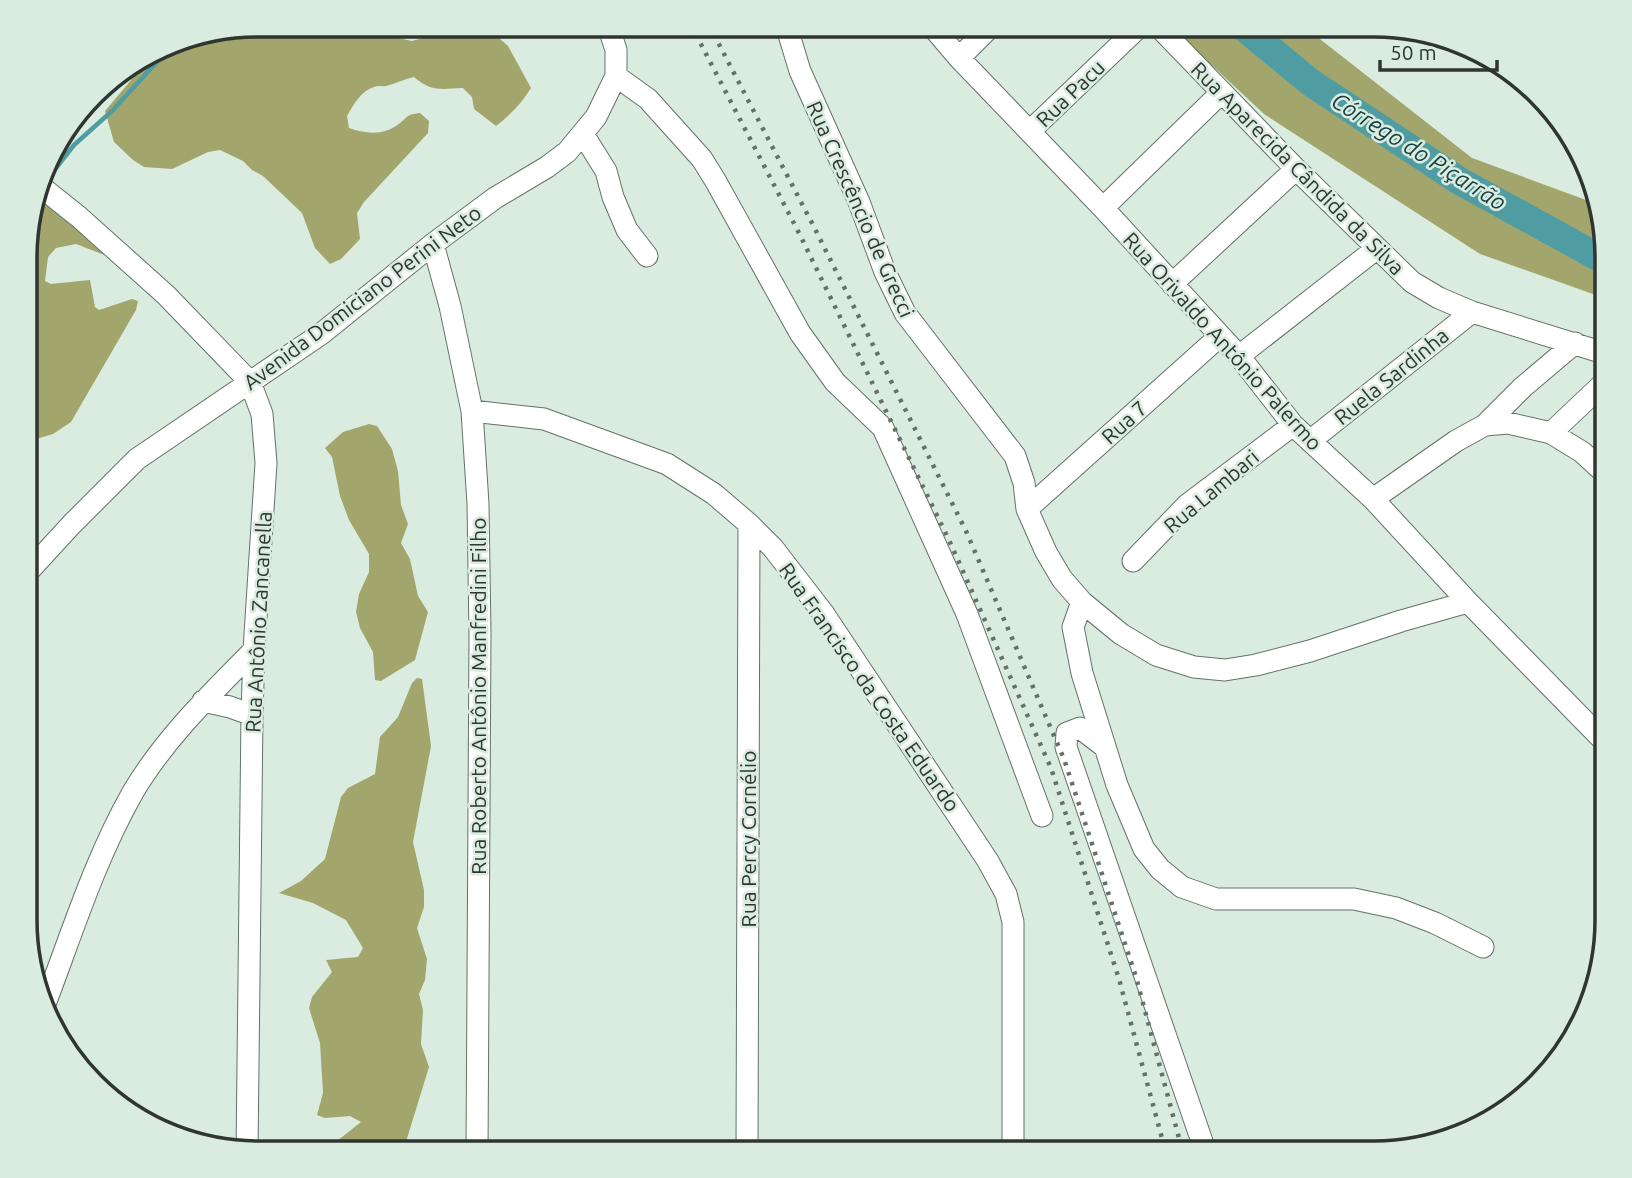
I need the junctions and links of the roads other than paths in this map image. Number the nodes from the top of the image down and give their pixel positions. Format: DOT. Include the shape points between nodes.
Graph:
graph roads {
  1 [pos="612,37"];
  2 [pos="790,37"];
  3 [pos="941,37"];
  4 [pos="980,37"];
  5 [pos="1128,37"];
  6 [pos="1169,37"];
  7 [pos="959,58"];
  8 [pos="616,76"];
  9 [pos="1222,92"];
  10 [pos="1030,131"];
  11 [pos="583,134"];
  12 [pos="1296,169"];
  13 [pos="48,192"];
  14 [pos="1103,208"];
  15 [pos="433,244"];
  16 [pos="1377,249"];
  17 [pos="647,256"];
  18 [pos="1172,285"];
  19 [pos="1472,312"];
  20 [pos="1220,336"];
  21 [pos="1574,343"];
  22 [pos="1595,350"];
  23 [pos="1239,356"];
  24 [pos="250,382"];
  25 [pos="1595,391"];
  26 [pos="472,411"];
  27 [pos="1293,425"];
  28 [pos="1485,425"];
  29 [pos="1551,433"];
  30 [pos="1310,441"];
  31 [pos="1595,464"];
  32 [pos="1373,499"];
  33 [pos="1027,509"];
  34 [pos="749,524"];
  35 [pos="1133,561"];
  36 [pos="37,562"];
  37 [pos="1082,601"];
  38 [pos="1468,602"];
  39 [pos="254,650"];
  40 [pos="203,701"];
  41 [pos="252,715"];
  42 [pos="1595,732"];
  43 [pos="1105,747"];
  44 [pos="1042,816"];
  45 [pos="1483,947"];
  46 [pos="49,993"];
  47 [pos="247,1141"];
  48 [pos="477,1141"];
  49 [pos="747,1141"];
  50 [pos="1013,1141"];
  51 [pos="1202,1141"];
  1 -- 8 [label="street"];
  2 -- 33 [label="street, Rua Crescêncio de Grecci" via="800,71 905,313 1015,456"];
  3 -- 7 [label="street, Rua Orivaldo Antônio Palermo"];
  4 -- 7 [label="street"];
  5 -- 10 [label="street, Rua Pacu"];
  6 -- 9 [label="street, Rua Aparecida Cândida da Silva"];
  7 -- 10 [label="street, Rua Orivaldo Antônio Palermo"];
  8 -- 11 [label="street, Avenida Domiciano Perini Neto"];
  8 -- 44 [label="street" via="648,99 702,159 800,333 835,382 883,428 967,614"];
  9 -- 12 [label="street, Rua Aparecida Cândida da Silva"];
  9 -- 14 [label="street"];
  10 -- 14 [label="street, Rua Orivaldo Antônio Palermo"];
  11 -- 15 [label="street, Avenida Domiciano Perini Neto" via="547,167"];
  11 -- 17 [label="street" via="606,172 627,230"];
  12 -- 16 [label="street, Rua Aparecida Cândida da Silva"];
  12 -- 18 [label="street"];
  13 -- 24 [label="street, Rua Antônio Zancanella" via="166,295"];
  14 -- 18 [label="street, Rua Orivaldo Antônio Palermo"];
  15 -- 24 [label="street, Avenida Domiciano Perini Neto" via="321,334"];
  15 -- 26 [label="street, Rua Roberto Antônio Manfredini Filho"];
  16 -- 19 [label="street, Rua Aparecida Cândida da Silva" via="1412,282 1438,299"];
  16 -- 23 [label="street"];
  18 -- 20 [label="street, Rua Orivaldo Antônio Palermo"];
  19 -- 21 [label="street, Rua Aparecida Cândida da Silva"];
  19 -- 30 [label="street, Ruela Sardinha"];
  20 -- 23 [label="street, Rua Orivaldo Antônio Palermo"];
  20 -- 33 [label="street, Rua 7"];
  21 -- 22 [label="street, Rua Aparecida Cândida da Silva"];
  21 -- 28 [label="street"];
  23 -- 27 [label="street, Rua Orivaldo Antônio Palermo"];
  24 -- 36 [label="street, Avenida Domiciano Perini Neto" via="137,459"];
  24 -- 39 [label="street, Rua Antônio Zancanella" via="262,414 266,463"];
  25 -- 29 [label="street"];
  26 -- 34 [label="street, Rua Francisco da Costa Eduardo" via="544,419 667,464 714,494"];
  26 -- 48 [label="street, Rua Roberto Antônio Manfredini Filho" via="480,634"];
  27 -- 30 [label="street, Rua Orivaldo Antônio Palermo"];
  27 -- 35 [label="street, Rua Lambari" via="1187,505"];
  28 -- 29 [label="street" via="1508,423"];
  28 -- 32 [label="street"];
  29 -- 31 [label="street"];
  30 -- 32 [label="street, Rua Orivaldo Antônio Palermo"];
  32 -- 38 [label="street, Rua Orivaldo Antônio Palermo"];
  33 -- 37 [label="street, Rua Crescêncio de Grecci" via="1062,579"];
  34 -- 49 [label="street, Rua Percy Cornélio"];
  34 -- 50 [label="street, Rua Francisco da Costa Eduardo" via="824,614 1006,894 1013,922"];
  37 -- 38 [label="street, Rua Crescêncio de Grecci" via="1121,634 1156,655 1194,667 1225,670 1310,651"];
  37 -- 43 [label="street" via="1073,627"];
  38 -- 42 [label="street, Rua Orivaldo Antônio Palermo"];
  39 -- 40 [label="street"];
  39 -- 41 [label="street, Rua Antônio Zancanella"];
  40 -- 41 [label="street"];
  40 -- 46 [label="street" via="175,732 133,793 99,861"];
  41 -- 47 [label="street, Rua Antônio Zancanella"];
  43 -- 45 [label="street" via="1144,849 1182,887 1216,898 1354,899 1396,908"];
  43 -- 51 [label="street" via="1080,728 1067,733 1066,747"];
}
